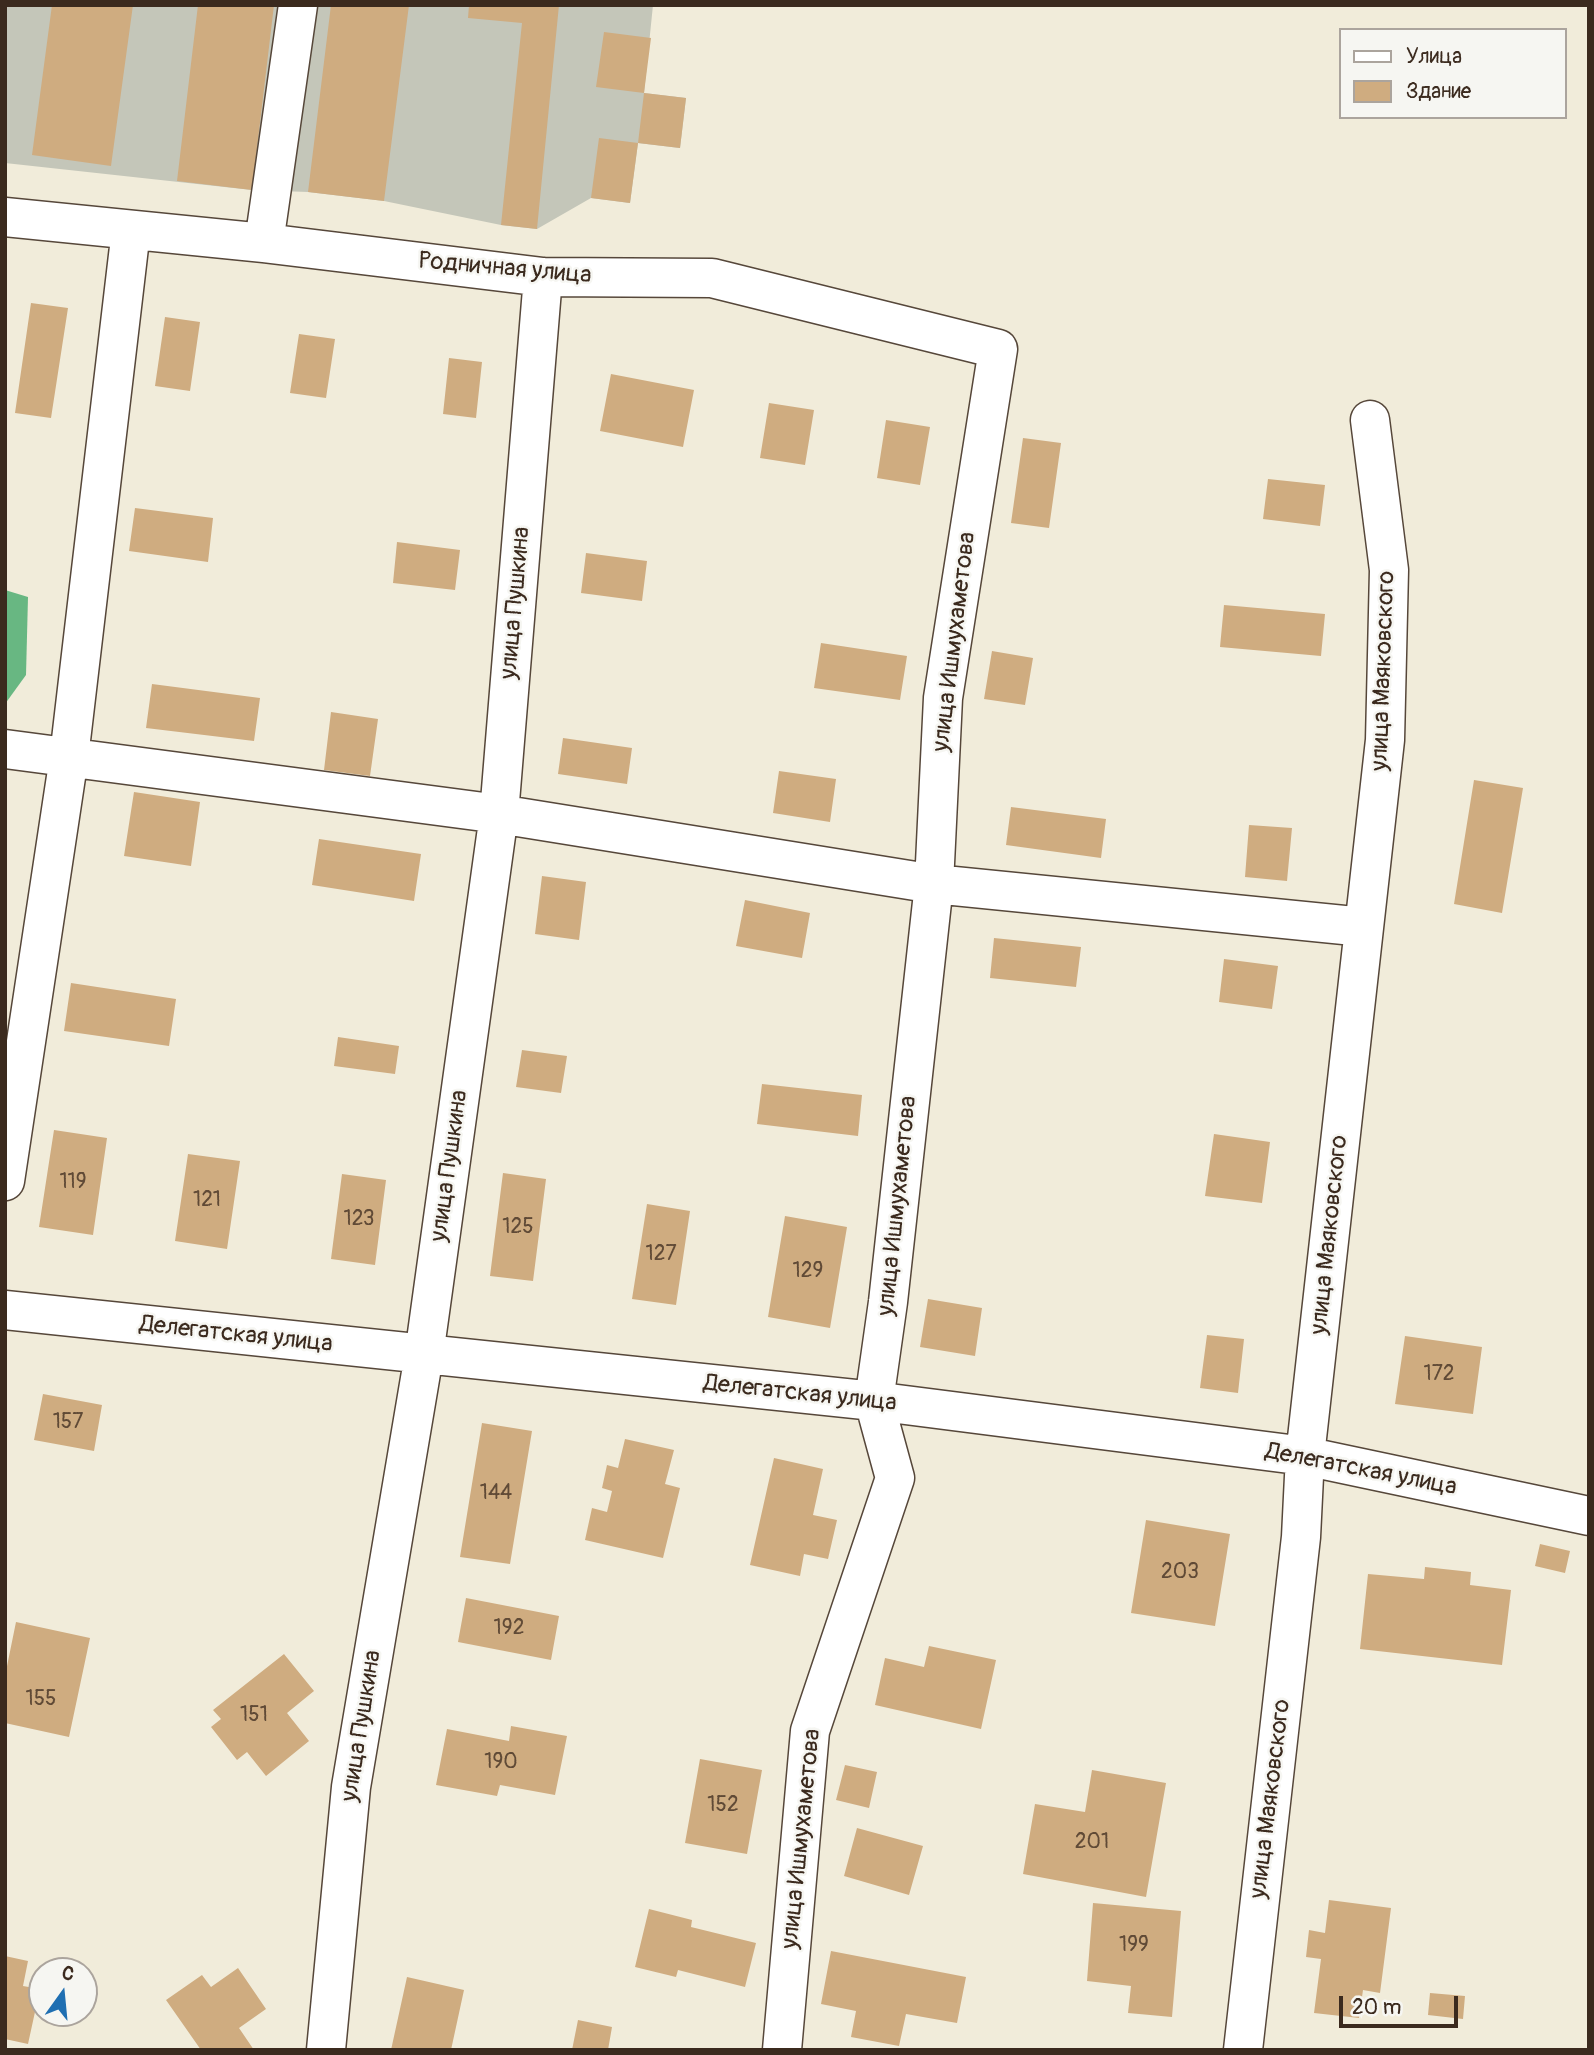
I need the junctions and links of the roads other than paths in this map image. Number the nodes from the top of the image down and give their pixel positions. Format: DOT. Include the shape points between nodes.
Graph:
graph roads {
  1 [pos="298,5"];
  2 [pos="5,216"];
  3 [pos="131,230"];
  4 [pos="264,243"];
  5 [pos="543,277"];
  6 [pos="998,349"];
  7 [pos="1370,420"];
  8 [pos="5,749"];
  9 [pos="69,757"];
  10 [pos="499,814"];
  11 [pos="934,884"];
  12 [pos="1364,928"];
  13 [pos="5,1181"];
  14 [pos="5,1310"];
  15 [pos="424,1355"];
  16 [pos="874,1401"];
  17 [pos="1305,1456"];
  18 [pos="1589,1516"];
  19 [pos="326,2050"];
  20 [pos="782,2050"];
  21 [pos="1243,2050"];
  1 -- 4 [label="street"];
  2 -- 3 [label="street, Родничная улица"];
  3 -- 4 [label="street, Родничная улица"];
  3 -- 9 [label="street"];
  4 -- 5 [label="street, Родничная улица"];
  5 -- 6 [label="street, Родничная улица" via="712,278"];
  5 -- 10 [label="street, улица Пушкина"];
  6 -- 11 [label="street, улица Ишмухаметова" via="943,698"];
  7 -- 12 [label="street, улица Маяковского" via="1389,570 1385,740"];
  8 -- 9 [label="street"];
  9 -- 10 [label="street"];
  9 -- 13 [label="street"];
  10 -- 11 [label="street"];
  10 -- 15 [label="street, улица Пушкина"];
  11 -- 12 [label="street"];
  11 -- 16 [label="street, улица Ишмухаметова"];
  12 -- 17 [label="street, улица Маяковского"];
  14 -- 15 [label="street, Делегатская улица"];
  15 -- 16 [label="street, Делегатская улица"];
  15 -- 19 [label="street, улица Пушкина" via="351,1787"];
  16 -- 17 [label="street, Делегатская улица"];
  16 -- 20 [label="street, улица Ишмухаметова" via="895,1478 810,1731"];
  17 -- 18 [label="street, Делегатская улица"];
  17 -- 21 [label="street, улица Маяковского" via="1301,1538"];
}
